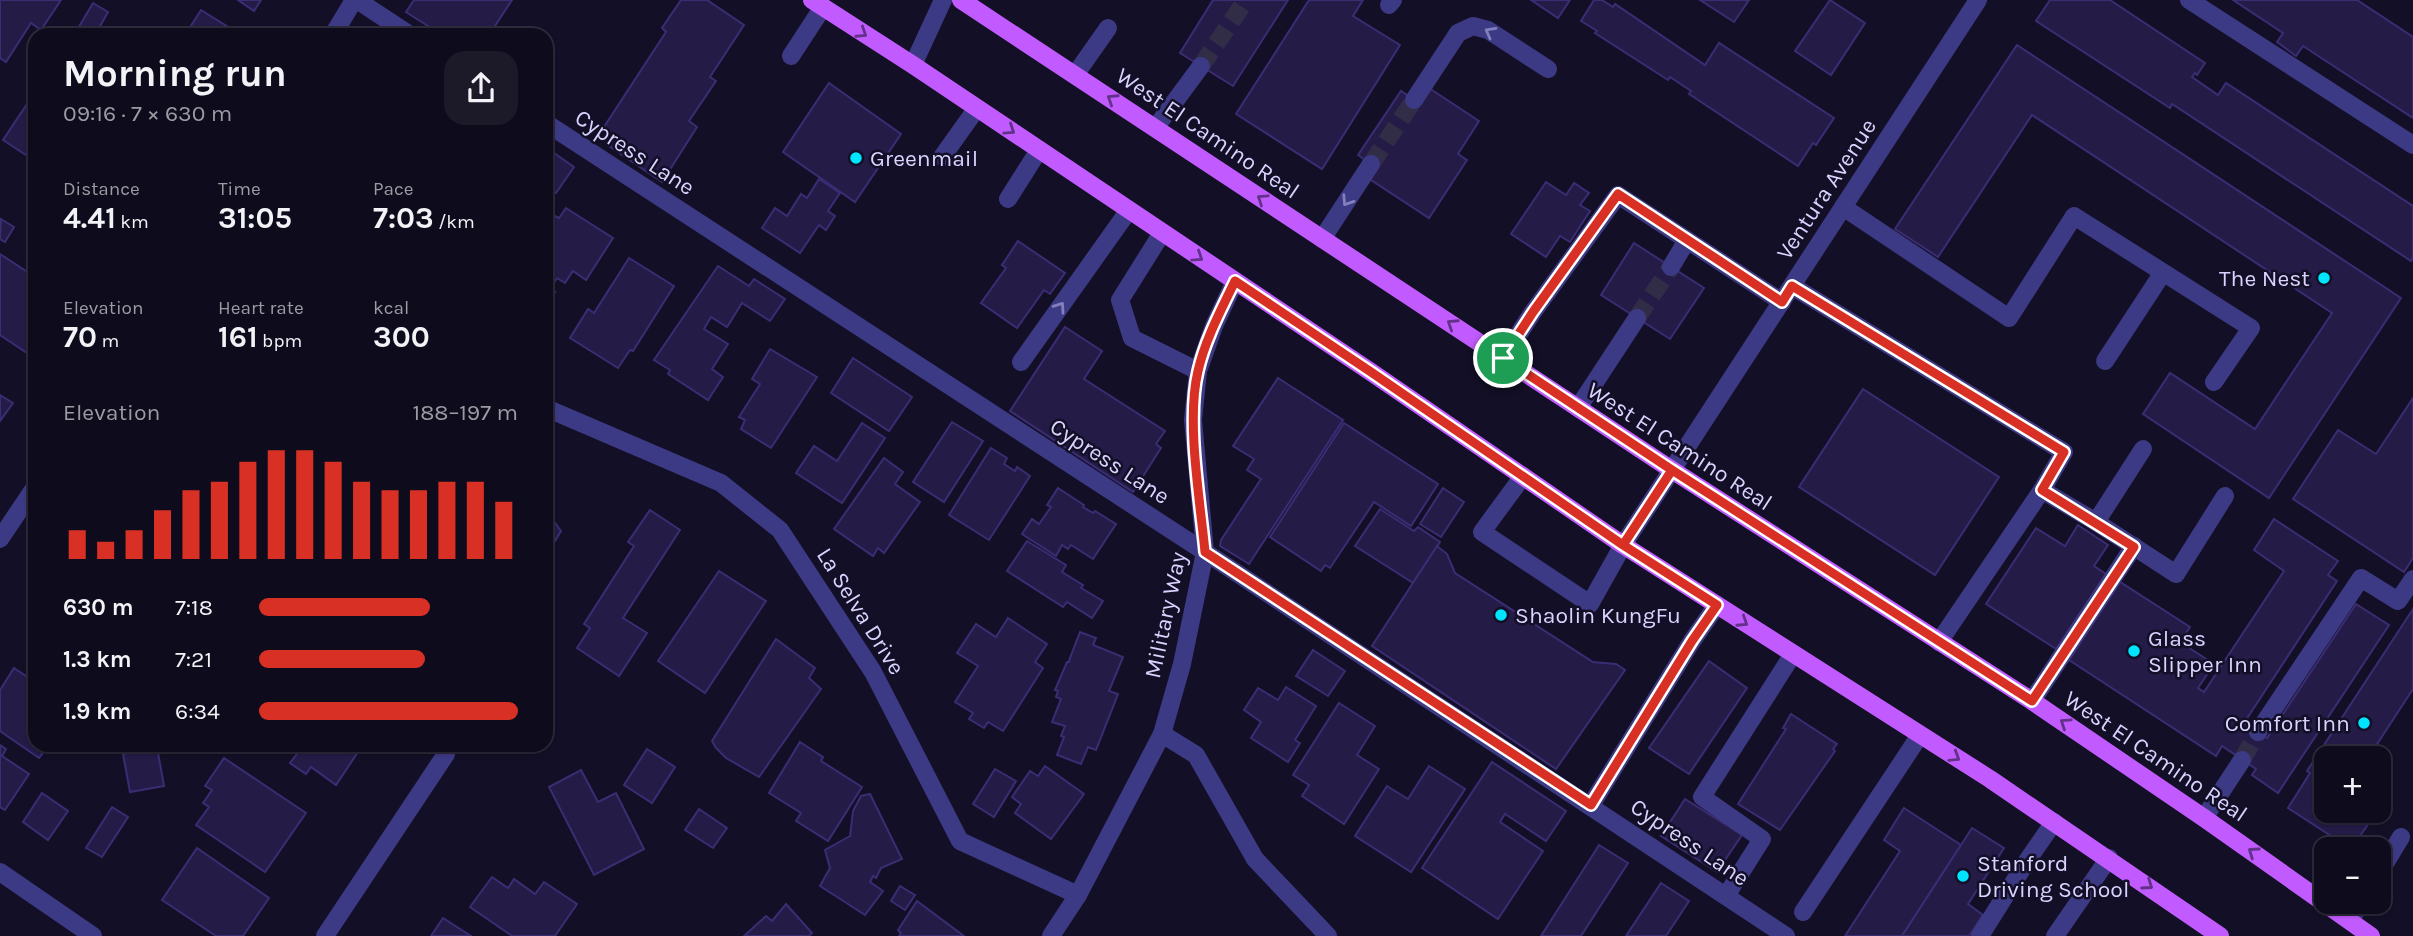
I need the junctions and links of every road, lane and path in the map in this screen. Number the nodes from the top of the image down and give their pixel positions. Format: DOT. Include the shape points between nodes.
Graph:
graph roads {
  1 [pos="355,0"];
  2 [pos="943,0"];
  3 [pos="961,0"];
  4 [pos="1978,0"];
  5 [pos="2189,0"];
  6 [pos="817,4"];
  7 [pos="337,28"];
  8 [pos="399,28"];
  9 [pos="1108,28"];
  10 [pos="791,56"];
  11 [pos="912,65"];
  12 [pos="1201,66"];
  13 [pos="1548,69"];
  14 [pos="1075,75"];
  15 [pos="1414,100"];
  16 [pos="976,108"];
  17 [pos="1156,127"];
  18 [pos="553,128"];
  19 [pos="2413,145"];
  20 [pos="1039,150"];
  21 [pos="942,157"];
  22 [pos="1371,164"];
  23 [pos="1008,199"];
  24 [pos="1843,207"];
  25 [pos="1129,210"];
  26 [pos="1163,233"];
  27 [pos="1322,239"];
  28 [pos="1687,240"];
  29 [pos="1671,267"];
  30 [pos="2162,274"];
  31 [pos="1235,281"];
  32 [pos="1792,286"];
  33 [pos="1782,302"];
  34 [pos="1637,318"];
  35 [pos="1503,358"];
  36 [pos="2105,361"];
  37 [pos="1021,362"];
  38 [pos="1198,371"];
  39 [pos="2214,382"];
  40 [pos="1578,408"];
  41 [pos="553,411"];
  42 [pos="2143,449"];
  43 [pos="1672,470"];
  44 [pos="1523,476"];
  45 [pos="2042,490"];
  46 [pos="2225,496"];
  47 [pos="28,497"];
  48 [pos="2096,522"];
  49 [pos="0,539"];
  50 [pos="1623,545"];
  51 [pos="2134,547"];
  52 [pos="1205,552"];
  53 [pos="2413,579"];
  54 [pos="1717,605"];
  55 [pos="1939,642"];
  56 [pos="1793,654"];
  57 [pos="2032,701"];
  58 [pos="2258,732"];
  59 [pos="1162,734"];
  60 [pos="1920,736"];
  61 [pos="446,754"];
  62 [pos="2242,760"];
  63 [pos="1591,805"];
  64 [pos="2204,818"];
  65 [pos="2054,822"];
  66 [pos="2401,838"];
  67 [pos="2391,854"];
  68 [pos="2109,858"];
  69 [pos="0,872"];
  70 [pos="1078,895"];
  71 [pos="1726,896"];
  72 [pos="1803,912"];
  73 [pos="2354,914"];
  74 [pos="2350,921"];
  75 [pos="93,936"];
  76 [pos="325,936"];
  77 [pos="1051,936"];
  78 [pos="1328,936"];
  79 [pos="1786,936"];
  80 [pos="1980,936"];
  81 [pos="2055,936"];
  82 [pos="2220,936"];
  83 [pos="2371,936"];
  1 -- 7 [label="street"];
  1 -- 8 [label="street"];
  2 -- 11 [label="street"];
  3 -- 14 [label="main road, West El Camino Real"];
  4 -- 24 [label="street, Ventura Avenue"];
  5 -- 19 [label="street"];
  6 -- 10 [label="street"];
  6 -- 11 [label="main road, one-way"];
  9 -- 14 [label="street"];
  11 -- 16 [label="main road"];
  12 -- 17 [label="street"];
  13 -- 15 [label="street, one-way" via="1488,30 1473,26 1458,33"];
  17 -- 14 [label="main road, West El Camino Real, one-way"];
  16 -- 20 [label="main road, one-way"];
  16 -- 21 [label="street"];
  27 -- 17 [label="main road, West El Camino Real, one-way"];
  18 -- 52 [label="street, Cypress Lane"];
  20 -- 23 [label="street"];
  20 -- 25 [label="main road"];
  22 -- 27 [label="street, one-way"];
  24 -- 30 [label="street" via="2008,318 2074,216"];
  24 -- 32 [label="street, Ventura Avenue"];
  25 -- 26 [label="main road"];
  37 -- 25 [label="street, one-way"];
  26 -- 31 [label="main road, one-way"];
  26 -- 38 [label="street" via="1120,300 1132,338"];
  35 -- 27 [label="main road, West El Camino Real, one-way"];
  28 -- 29 [label="street"];
  28 -- 33 [label="street"];
  28 -- 35 [label="street" via="1618,194"];
  30 -- 36 [label="street"];
  30 -- 39 [label="street" via="2251,328"];
  31 -- 38 [label="street, Military Way"];
  31 -- 44 [label="main road"];
  32 -- 33 [label="street, Ventura Avenue"];
  32 -- 45 [label="street" via="2064,452"];
  33 -- 43 [label="street, Ventura Avenue"];
  34 -- 40 [label="street"];
  35 -- 40 [label="main road, West El Camino Real"];
  38 -- 52 [label="street, Military Way" via="1193,420"];
  40 -- 43 [label="main road, West El Camino Real"];
  41 -- 70 [label="street, La Selva Drive" via="721,483 780,530 873,672 960,841"];
  42 -- 48 [label="street"];
  43 -- 50 [label="street, Ventura Avenue"];
  43 -- 55 [label="main road, West El Camino Real"];
  44 -- 50 [label="main road"];
  44 -- 50 [label="street, Ventura Avenue" via="1482,532 1590,604"];
  45 -- 48 [label="street"];
  45 -- 55 [label="street"];
  46 -- 51 [label="street" via="2176,574"];
  47 -- 49 [label="street"];
  48 -- 51 [label="street"];
  50 -- 54 [label="main road"];
  51 -- 57 [label="street"];
  52 -- 59 [label="street, Military Way"];
  52 -- 63 [label="street, Cypress Lane"];
  53 -- 58 [label="street" via="2398,601 2361,579"];
  54 -- 56 [label="main road, one-way"];
  54 -- 63 [label="street"];
  55 -- 57 [label="main road, West El Camino Real"];
  56 -- 60 [label="main road"];
  56 -- 71 [label="street" via="1702,797 1762,839"];
  64 -- 57 [label="main road, West El Camino Real, one-way"];
  59 -- 70 [label="street, Military Way"];
  59 -- 78 [label="street" via="1196,755 1255,859"];
  60 -- 65 [label="main road, one-way"];
  60 -- 72 [label="street"];
  61 -- 76 [label="street"];
  62 -- 64 [label="street"];
  63 -- 71 [label="street, Cypress Lane"];
  74 -- 64 [label="main road, West El Camino Real, one-way"];
  65 -- 68 [label="main road"];
  65 -- 80 [label="street"];
  66 -- 67 [label="street"];
  68 -- 81 [label="street"];
  68 -- 82 [label="main road, one-way"];
  69 -- 75 [label="street"];
  70 -- 77 [label="street, Military Way"];
  71 -- 79 [label="street, Cypress Lane"];
  73 -- 74 [label="street"];
  74 -- 83 [label="main road, West El Camino Real"];
}
